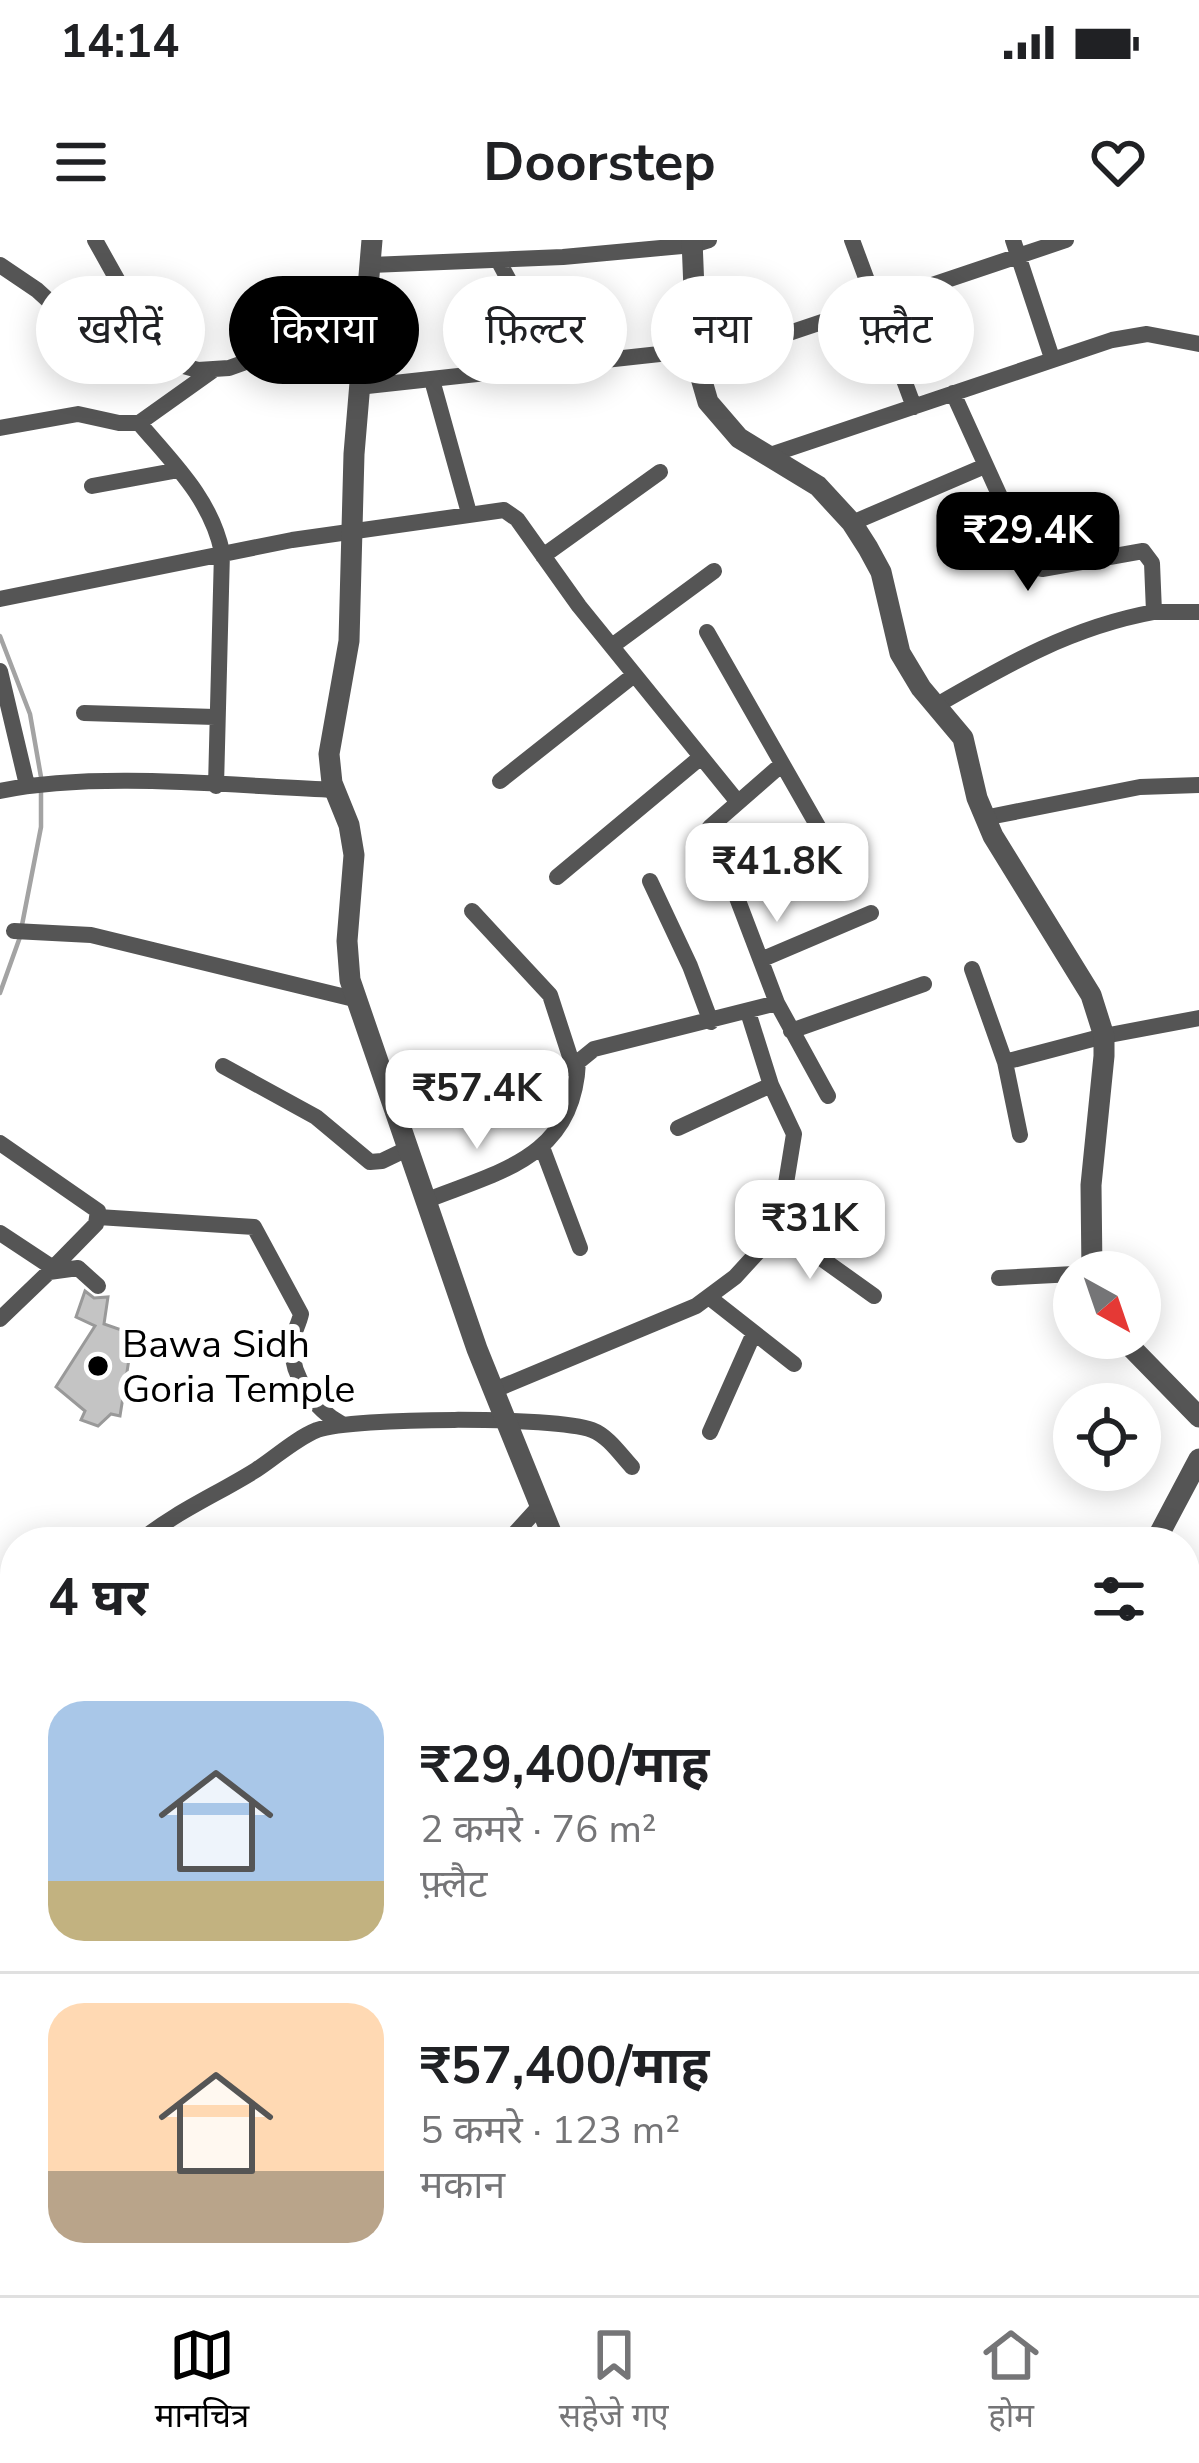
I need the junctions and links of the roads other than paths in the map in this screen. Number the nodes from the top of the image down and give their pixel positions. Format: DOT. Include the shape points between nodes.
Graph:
graph roads {
  1 [pos="95,240"];
  2 [pos="372,240"];
  3 [pos="852,240"];
  4 [pos="1066,240"];
  5 [pos="698,242"];
  6 [pos="563,248"];
  7 [pos="1016,248"];
  8 [pos="498,260"];
  9 [pos="0,265"];
  10 [pos="371,265"];
  11 [pos="115,276"];
  12 [pos="370,276"];
  13 [pos="507,276"];
  14 [pos="697,276"];
  15 [pos="865,276"];
  16 [pos="944,276"];
  17 [pos="36,289"];
  18 [pos="1199,344"];
  19 [pos="1052,358"];
  20 [pos="229,366"];
  21 [pos="205,369"];
  22 [pos="212,370"];
  23 [pos="443,379"];
  24 [pos="432,380"];
  25 [pos="358,384"];
  26 [pos="701,384"];
  27 [pos="905,384"];
  28 [pos="358,387"];
  29 [pos="953,393"];
  30 [pos="914,407"];
  31 [pos="139,423"];
  32 [pos="0,428"];
  33 [pos="767,456"];
  34 [pos="985,466"];
  35 [pos="179,470"];
  36 [pos="660,472"];
  37 [pos="92,486"];
  38 [pos="469,513"];
  39 [pos="852,523"];
  40 [pos="350,532"];
  41 [pos="222,553"];
  42 [pos="543,556"];
  43 [pos="714,572"];
  44 [pos="0,599"];
  45 [pos="1154,612"];
  46 [pos="1199,612"];
  47 [pos="707,632"];
  48 [pos="612,646"];
  49 [pos="0,671"];
  50 [pos="634,675"];
  51 [pos="937,705"];
  52 [pos="84,712"];
  53 [pos="215,717"];
  54 [pos="701,757"];
  55 [pos="781,765"];
  56 [pos="500,781"];
  57 [pos="35,784"];
  58 [pos="1199,785"];
  59 [pos="216,786"];
  60 [pos="334,790"];
  61 [pos="0,791"];
  62 [pos="737,801"];
  63 [pos="985,818"];
  64 [pos="820,830"];
  65 [pos="557,878"];
  66 [pos="650,881"];
  67 [pos="472,911"];
  68 [pos="871,913"];
  69 [pos="21,932"];
  70 [pos="763,959"];
  71 [pos="972,969"];
  72 [pos="923,984"];
  73 [pos="354,999"];
  74 [pos="777,1003"];
  75 [pos="748,1012"];
  76 [pos="1199,1018"];
  77 [pos="711,1022"];
  78 [pos="791,1031"];
  79 [pos="1104,1036"];
  80 [pos="1005,1062"];
  81 [pos="223,1066"];
  82 [pos="578,1078"];
  83 [pos="771,1085"];
  84 [pos="828,1096"];
  85 [pos="678,1128"];
  86 [pos="1020,1135"];
  87 [pos="0,1143"];
  88 [pos="542,1148"];
  89 [pos="406,1149"];
  90 [pos="425,1201"];
  91 [pos="98,1217"];
  92 [pos="776,1226"];
  93 [pos="0,1234"];
  94 [pos="580,1248"];
  95 [pos="1092,1251"];
  96 [pos="51,1270"];
  97 [pos="1053,1275"];
  98 [pos="999,1278"];
  99 [pos="98,1286"];
  100 [pos="874,1296"];
  101 [pos="710,1298"];
  102 [pos="0,1319"];
  103 [pos="754,1333"];
  104 [pos="1142,1359"];
  105 [pos="794,1364"];
  106 [pos="492,1391"];
  107 [pos="1199,1417"];
  108 [pos="506,1422"];
  109 [pos="343,1425"];
  110 [pos="710,1432"];
  111 [pos="1199,1459"];
  112 [pos="632,1467"];
  113 [pos="539,1507"];
  114 [pos="158,1527"];
  115 [pos="521,1527"];
  116 [pos="548,1527"];
  117 [pos="1163,1527"];
  1 -- 11 [label="street"];
  2 -- 10 [label="street"];
  3 -- 15 [label="street"];
  4 -- 7 [label="street"];
  5 -- 6 [label="street"];
  5 -- 14 [label="street"];
  6 -- 8 [label="street"];
  7 -- 16 [label="street"];
  7 -- 19 [label="street"];
  8 -- 10 [label="street"];
  8 -- 13 [label="street"];
  9 -- 17 [label="street"];
  10 -- 12 [label="street"];
  18 -- 19 [label="street" via="1130,335"];
  19 -- 29 [label="street"];
  20 -- 22 [label="street"];
  21 -- 22 [label="street"];
  22 -- 31 [label="street"];
  23 -- 24 [label="street"];
  24 -- 28 [label="street"];
  24 -- 38 [label="street"];
  25 -- 28 [label="street"];
  26 -- 33 [label="street" via="722,420"];
  27 -- 30 [label="street"];
  28 -- 40 [label="street"];
  29 -- 30 [label="street"];
  29 -- 34 [label="street"];
  30 -- 33 [label="street"];
  31 -- 32 [label="street" via="78,414"];
  31 -- 35 [label="street"];
  33 -- 39 [label="street" via="818,486"];
  34 -- 39 [label="street"];
  34 -- 45 [label="street" via="1031,567 1143,551 1152,562"];
  35 -- 37 [label="street"];
  35 -- 41 [label="street" via="206,506"];
  36 -- 42 [label="street"];
  38 -- 40 [label="street"];
  38 -- 42 [label="street" via="511,513"];
  39 -- 51 [label="street" via="880,572 900,653"];
  40 -- 41 [label="street"];
  40 -- 60 [label="street" via="347,662 329,754"];
  41 -- 44 [label="street"];
  41 -- 53 [label="street"];
  42 -- 48 [label="street"];
  43 -- 48 [label="street"];
  45 -- 46 [label="street"];
  45 -- 51 [label="street" via="1062,637"];
  47 -- 55 [label="street"];
  48 -- 50 [label="street"];
  49 -- 57 [label="street"];
  50 -- 54 [label="street"];
  50 -- 56 [label="street"];
  51 -- 63 [label="street" via="963,737"];
  52 -- 53 [label="street"];
  53 -- 59 [label="street"];
  54 -- 62 [label="street"];
  54 -- 65 [label="street"];
  55 -- 62 [label="street"];
  55 -- 64 [label="street"];
  57 -- 59 [label="street"];
  57 -- 61 [label="street"];
  58 -- 63 [label="street" via="1139,787"];
  59 -- 60 [label="street"];
  60 -- 73 [label="street" via="354,855 347,941"];
  62 -- 70 [label="street" via="710,827"];
  63 -- 79 [label="street" via="1082,976"];
  66 -- 77 [label="street"];
  67 -- 82 [label="street" via="550,995"];
  68 -- 70 [label="street"];
  69 -- 73 [label="street" via="92,935"];
  70 -- 74 [label="street"];
  71 -- 80 [label="street"];
  72 -- 78 [label="street"];
  73 -- 89 [label="street"];
  74 -- 75 [label="street"];
  74 -- 78 [label="street"];
  75 -- 77 [label="street"];
  75 -- 83 [label="street"];
  76 -- 79 [label="street"];
  77 -- 82 [label="street" via="594,1049 578,1062"];
  78 -- 84 [label="street"];
  79 -- 80 [label="street"];
  79 -- 95 [label="street"];
  80 -- 86 [label="street"];
  81 -- 89 [label="street" via="316,1117 370,1162"];
  82 -- 88 [label="street" via="563,1125"];
  83 -- 85 [label="street"];
  83 -- 92 [label="street" via="794,1133"];
  87 -- 91 [label="street" via="95,1206"];
  88 -- 90 [label="street"];
  88 -- 94 [label="street"];
  89 -- 90 [label="street"];
  90 -- 106 [label="street"];
  91 -- 96 [label="street"];
  91 -- 109 [label="street" via="254,1227 301,1314 292,1343 308,1394"];
  92 -- 100 [label="street"];
  92 -- 101 [label="street"];
  93 -- 96 [label="street"];
  96 -- 99 [label="street" via="78,1268"];
  96 -- 102 [label="street"];
  97 -- 98 [label="street"];
  101 -- 103 [label="street"];
  101 -- 106 [label="street"];
  103 -- 105 [label="street"];
  103 -- 110 [label="street"];
  104 -- 107 [label="street"];
  106 -- 108 [label="street"];
  108 -- 109 [label="street"];
  108 -- 112 [label="street" via="593,1430"];
  108 -- 113 [label="street"];
  109 -- 114 [label="street" via="311,1432"];
  111 -- 117 [label="street"];
  113 -- 115 [label="street"];
  113 -- 116 [label="street"];
}
